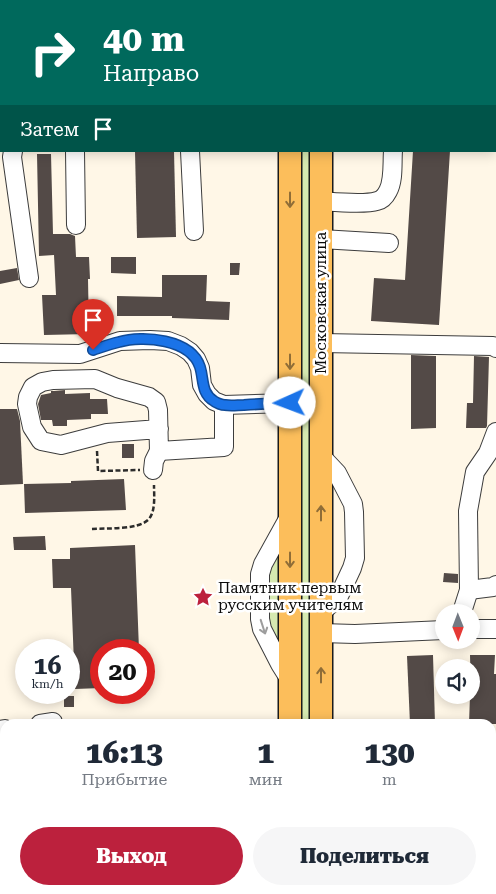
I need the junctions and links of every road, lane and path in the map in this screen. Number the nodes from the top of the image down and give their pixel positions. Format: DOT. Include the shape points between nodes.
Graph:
graph roads {
  1 [pos="13,152"];
  2 [pos="75,152"];
  3 [pos="190,152"];
  4 [pos="290,152"];
  5 [pos="321,152"];
  6 [pos="393,152"];
  7 [pos="321,201"];
  8 [pos="76,224"];
  9 [pos="194,231"];
  10 [pos="321,240"];
  11 [pos="389,243"];
  12 [pos="29,278"];
  13 [pos="321,343"];
  14 [pos="496,348"];
  15 [pos="0,353"];
  16 [pos="290,403"];
  17 [pos="224,405"];
  18 [pos="159,429"];
  19 [pos="496,432"];
  20 [pos="96,436"];
  21 [pos="159,451"];
  22 [pos="321,456"];
  23 [pos="153,470"];
  24 [pos="290,516"];
  25 [pos="92,529"];
  26 [pos="496,585"];
  27 [pos="468,590"];
  28 [pos="464,604"];
  29 [pos="321,623"];
  30 [pos="480,629"];
  31 [pos="496,629"];
  32 [pos="435,630"];
  33 [pos="290,680"];
  34 [pos="290,719"];
  35 [pos="321,719"];
  1 -- 12 [label="street"];
  2 -- 8 [label="street"];
  3 -- 9 [label="street"];
  4 -- 16 [label="main road, Московская улица, one-way"];
  5 -- 7 [label="main road, Московская улица"];
  6 -- 7 [label="street" via="389,190 383,198 364,202"];
  7 -- 10 [label="main road, Московская улица"];
  10 -- 11 [label="street"];
  10 -- 13 [label="main road, Московская улица"];
  13 -- 14 [label="street"];
  13 -- 22 [label="main road, Московская улица"];
  15 -- 17 [label="street" via="80,354 120,341 168,341 196,359 207,394"];
  16 -- 17 [label="street"];
  16 -- 24 [label="main road, Московская улица"];
  17 -- 21 [label="street" via="224,447"];
  18 -- 20 [label="street"];
  18 -- 20 [label="street" via="156,402 149,397 95,379 53,380 33,387 27,404 32,427 41,441 61,445"];
  18 -- 21 [label="street"];
  19 -- 27 [label="street" via="473,482 468,511"];
  20 -- 23 [label="path" via="98,471"];
  21 -- 23 [label="street"];
  29 -- 22 [label="main road, Московская улица, one-way"];
  22 -- 29 [label="street" via="337,473 353,504 355,558 339,596"];
  23 -- 25 [label="path" via="153,510 148,520 130,527"];
  24 -- 33 [label="main road, Московская улица, one-way"];
  24 -- 33 [label="street, one-way" via="260,574 262,629"];
  26 -- 27 [label="street"];
  27 -- 28 [label="street"];
  29 -- 32 [label="street" via="355,634"];
  35 -- 29 [label="main road, Московская улица, one-way"];
  30 -- 31 [label="street"];
  33 -- 34 [label="main road, Московская улица"];
}
